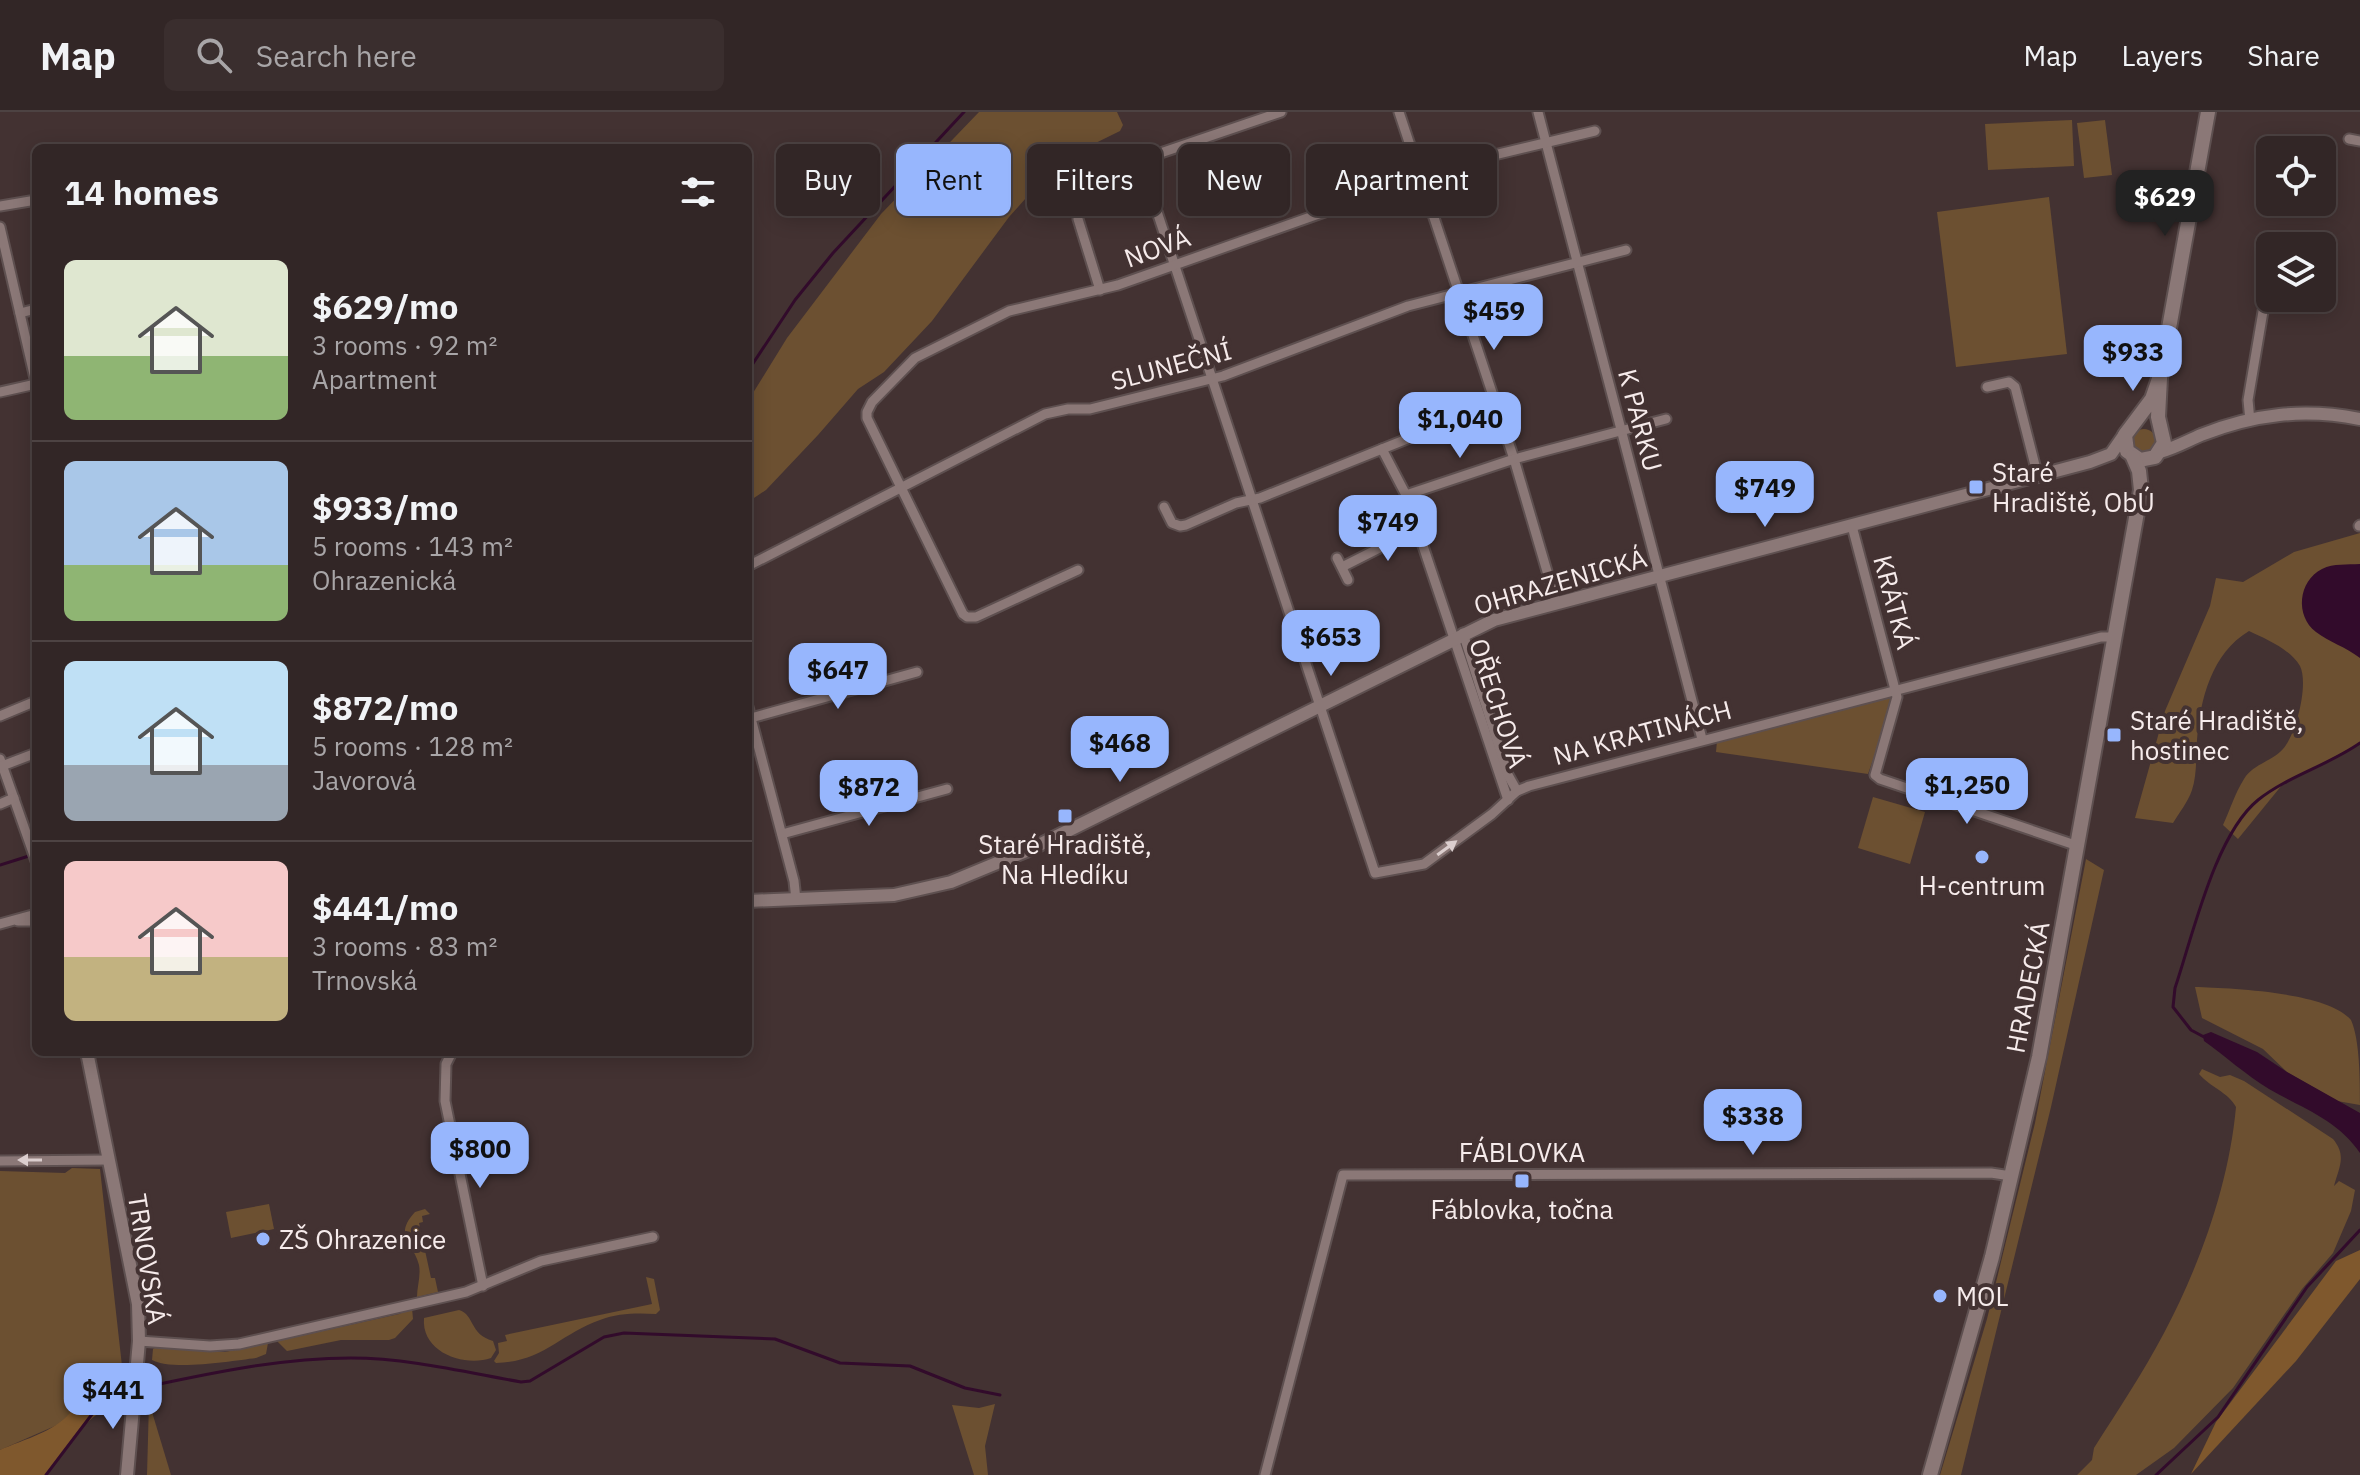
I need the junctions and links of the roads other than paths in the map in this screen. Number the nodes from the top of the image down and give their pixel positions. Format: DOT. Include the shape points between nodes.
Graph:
graph roads {
  1 [pos="1281,112"];
  2 [pos="1399,112"];
  3 [pos="1538,112"];
  4 [pos="2208,112"];
  5 [pos="1263,115"];
  6 [pos="1595,131"];
  7 [pos="2349,139"];
  8 [pos="2360,141"];
  9 [pos="1409,144"];
  10 [pos="1546,144"];
  11 [pos="1497,155"];
  12 [pos="32,201"];
  13 [pos="0,206"];
  14 [pos="1311,216"];
  15 [pos="1433,216"];
  16 [pos="1078,219"];
  17 [pos="0,227"];
  18 [pos="1626,250"];
  19 [pos="1576,263"];
  20 [pos="1174,265"];
  21 [pos="1100,290"];
  22 [pos="1457,292"];
  23 [pos="32,310"];
  24 [pos="2263,312"];
  25 [pos="20,313"];
  26 [pos="32,366"];
  27 [pos="2162,370"];
  28 [pos="1211,379"];
  29 [pos="32,384"];
  30 [pos="1987,387"];
  31 [pos="0,392"];
  32 [pos="1666,419"];
  33 [pos="2360,419"];
  34 [pos="2250,421"];
  35 [pos="2128,429"];
  36 [pos="1621,430"];
  37 [pos="2162,431"];
  38 [pos="2204,434"];
  39 [pos="1417,435"];
  40 [pos="1382,449"];
  41 [pos="2158,455"];
  42 [pos="2132,456"];
  43 [pos="1514,459"];
  44 [pos="2090,462"];
  45 [pos="2038,477"];
  46 [pos="901,488"];
  47 [pos="1406,495"];
  48 [pos="1251,500"];
  49 [pos="2139,500"];
  50 [pos="1164,507"];
  51 [pos="1852,526"];
  52 [pos="1419,528"];
  53 [pos="752,564"];
  54 [pos="1078,570"];
  55 [pos="1661,575"];
  56 [pos="1348,580"];
  57 [pos="1556,602"];
  58 [pos="1458,635"];
  59 [pos="2114,637"];
  60 [pos="917,672"];
  61 [pos="1895,689"];
  62 [pos="32,703"];
  63 [pos="1319,705"];
  64 [pos="752,712"];
  65 [pos="0,716"];
  66 [pos="752,724"];
  67 [pos="1702,739"];
  68 [pos="32,754"];
  69 [pos="1,762"];
  70 [pos="947,789"];
  71 [pos="1517,791"];
  72 [pos="14,798"];
  73 [pos="1508,800"];
  74 [pos="0,804"];
  75 [pos="782,834"];
  76 [pos="2078,846"];
  77 [pos="32,851"];
  78 [pos="796,900"];
  79 [pos="752,901"];
  80 [pos="32,916"];
  81 [pos="2,924"];
  82 [pos="88,1056"];
  83 [pos="450,1056"];
  84 [pos="109,1160"];
  85 [pos="0,1161"];
  86 [pos="2011,1176"];
  87 [pos="653,1237"];
  88 [pos="483,1286"];
  89 [pos="139,1341"];
  90 [pos="127,1475"];
  91 [pos="1265,1475"];
  92 [pos="1930,1475"];
  1 -- 5 [label="street"];
  2 -- 9 [label="street"];
  3 -- 10 [label="street, K PARKU"];
  4 -- 27 [label="main road"];
  5 -- 20 [label="street, NA KRATINÁCH" via="1140,160"];
  6 -- 10 [label="street, NOVÁ"];
  7 -- 8 [label="street"];
  10 -- 11 [label="street, NOVÁ"];
  10 -- 19 [label="street, K PARKU"];
  12 -- 13 [label="street"];
  14 -- 20 [label="street, NOVÁ"];
  15 -- 22 [label="street"];
  16 -- 21 [label="street, NOVÁ"];
  17 -- 25 [label="street"];
  18 -- 19 [label="street, SLUNEČNÍ"];
  19 -- 22 [label="street, SLUNEČNÍ"];
  19 -- 36 [label="street, K PARKU"];
  20 -- 21 [label="street, NOVÁ"];
  20 -- 28 [label="street, NA KRATINÁCH"];
  21 -- 46 [label="street, NOVÁ" via="1009,311 909,364 867,412"];
  22 -- 28 [label="street, SLUNEČNÍ"];
  22 -- 43 [label="street"];
  23 -- 25 [label="street"];
  24 -- 34 [label="street" via="2248,400"];
  25 -- 26 [label="street"];
  27 -- 35 [label="main road" via="2152,399"];
  27 -- 37 [label="main road"];
  28 -- 46 [label="street, SLUNEČNÍ" via="1090,409 1045,414"];
  28 -- 48 [label="street, NA KRATINÁCH"];
  29 -- 31 [label="street"];
  30 -- 45 [label="street" via="2009,382 2015,387"];
  32 -- 36 [label="street"];
  33 -- 34 [label="street" via="2302,412"];
  34 -- 38 [label="street"];
  35 -- 37 [label="main road" via="2144,421"];
  35 -- 42 [label="main road" via="2125,443"];
  35 -- 44 [label="street, OHRAZENICKÁ" via="2114,451"];
  36 -- 43 [label="street"];
  36 -- 55 [label="street, K PARKU"];
  37 -- 38 [label="street" via="2179,437"];
  37 -- 41 [label="main road"];
  38 -- 41 [label="street"];
  39 -- 40 [label="street"];
  40 -- 47 [label="street, OŘECHOVÁ"];
  40 -- 48 [label="street"];
  41 -- 42 [label="main road" via="2146,460"];
  41 -- 49 [label="main road, HRADECKÁ"];
  42 -- 44 [label="street, OHRAZENICKÁ"];
  42 -- 49 [label="main road, HRADECKÁ" via="2140,478"];
  43 -- 47 [label="street"];
  43 -- 57 [label="street"];
  44 -- 45 [label="street, OHRAZENICKÁ"];
  45 -- 51 [label="street, OHRAZENICKÁ"];
  46 -- 53 [label="street, SLUNEČNÍ"];
  46 -- 54 [label="street" via="967,617"];
  47 -- 52 [label="street, OŘECHOVÁ"];
  48 -- 50 [label="street" via="1180,526 1172,523"];
  48 -- 63 [label="street, NA KRATINÁCH"];
  49 -- 59 [label="main road, HRADECKÁ"];
  51 -- 55 [label="street, OHRAZENICKÁ"];
  51 -- 61 [label="street, KRÁTKÁ"];
  52 -- 56 [label="street" via="1339,563"];
  52 -- 58 [label="street, OŘECHOVÁ"];
  55 -- 57 [label="street, OHRAZENICKÁ"];
  55 -- 67 [label="street, K PARKU"];
  57 -- 58 [label="street, OHRAZENICKÁ"];
  58 -- 63 [label="street, OHRAZENICKÁ"];
  58 -- 71 [label="street, OŘECHOVÁ"];
  58 -- 73 [label="street, OŘECHOVÁ"];
  59 -- 61 [label="street, NA KRATINÁCH"];
  59 -- 76 [label="main road, HRADECKÁ"];
  60 -- 64 [label="street"];
  61 -- 67 [label="street, NA KRATINÁCH"];
  61 -- 76 [label="street" via="1877,777"];
  62 -- 65 [label="street"];
  63 -- 73 [label="street, NA KRATINÁCH, one-way" via="1375,873 1424,864"];
  63 -- 78 [label="street, OHRAZENICKÁ" via="972,874 914,892"];
  66 -- 75 [label="street"];
  67 -- 71 [label="street, NA KRATINÁCH"];
  68 -- 69 [label="street"];
  69 -- 72 [label="street"];
  70 -- 75 [label="street"];
  71 -- 73 [label="street, NA KRATINÁCH"];
  72 -- 74 [label="street"];
  72 -- 77 [label="street"];
  75 -- 78 [label="street"];
  76 -- 86 [label="main road, HRADECKÁ"];
  78 -- 79 [label="street, OHRAZENICKÁ"];
  80 -- 81 [label="street"];
  82 -- 84 [label="street, TRNOVSKÁ"];
  83 -- 88 [label="street" via="445,1101"];
  84 -- 85 [label="street, one-way"];
  84 -- 89 [label="street, TRNOVSKÁ" via="137,1293"];
  86 -- 91 [label="street, FÁBLOVKA" via="1343,1175"];
  86 -- 92 [label="main road, HRADECKÁ"];
  87 -- 88 [label="street" via="541,1261"];
  88 -- 89 [label="street" via="239,1344"];
  89 -- 90 [label="street, TRNOVSKÁ"];
}
